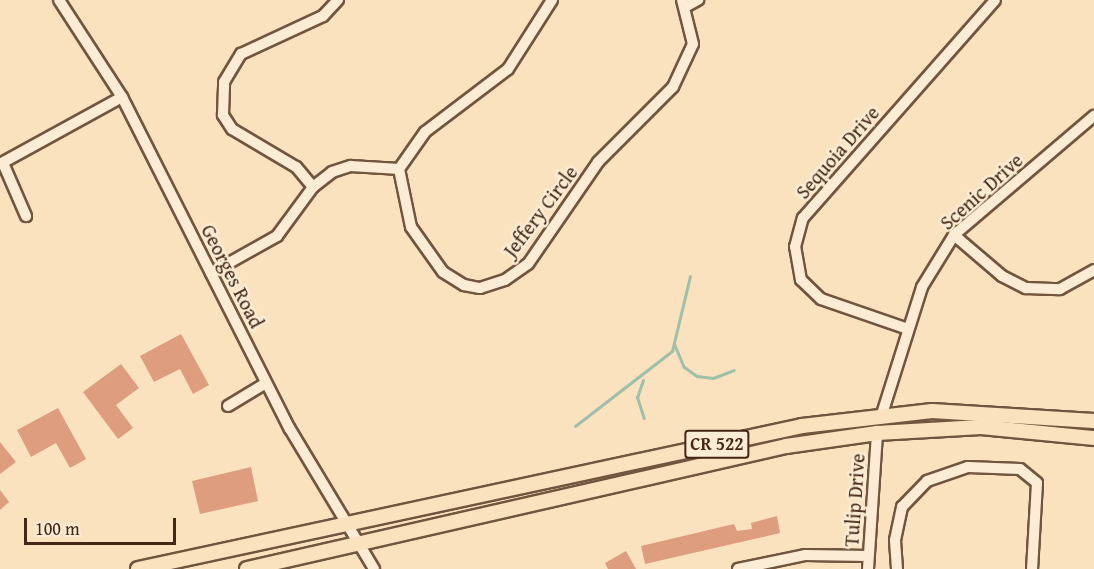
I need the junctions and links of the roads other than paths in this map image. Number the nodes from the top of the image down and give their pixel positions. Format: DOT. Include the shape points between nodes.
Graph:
graph roads {
  1 [pos="59,0"];
  2 [pos="338,0"];
  3 [pos="552,0"];
  4 [pos="698,0"];
  5 [pos="995,0"];
  6 [pos="685,3"];
  7 [pos="122,97"];
  8 [pos="1094,116"];
  9 [pos="1,164"];
  10 [pos="399,169"];
  11 [pos="313,187"];
  12 [pos="26,216"];
  13 [pos="954,235"];
  14 [pos="1094,270"];
  15 [pos="211,273"];
  16 [pos="908,329"];
  17 [pos="266,383"];
  18 [pos="228,406"];
  19 [pos="882,414"];
  20 [pos="1094,421"];
  21 [pos="877,433"];
  22 [pos="1094,438"];
  23 [pos="345,521"];
  24 [pos="359,544"];
  25 [pos="868,556"];
  26 [pos="138,569"];
  27 [pos="247,569"];
  28 [pos="374,569"];
  29 [pos="738,569"];
  30 [pos="868,569"];
  31 [pos="897,569"];
  32 [pos="1032,569"];
  1 -- 7 [label="street, Georges Road"];
  2 -- 11 [label="street" via="323,16 241,54 224,82 223,115 232,129 296,167"];
  3 -- 10 [label="street" via="508,69 425,132"];
  4 -- 6 [label="street"];
  5 -- 16 [label="street, Sequoia Drive" via="803,218 795,247 801,280 821,298"];
  6 -- 10 [label="street, Jeffery Circle" via="693,44 686,69 598,162 528,264 505,280 480,288 443,272 411,227"];
  7 -- 9 [label="street"];
  7 -- 15 [label="street, Georges Road"];
  8 -- 13 [label="street, Scenic Drive"];
  9 -- 12 [label="street"];
  10 -- 11 [label="street" via="351,166 332,172"];
  11 -- 15 [label="street" via="277,236"];
  13 -- 14 [label="street" via="1002,276 1026,288 1060,289"];
  13 -- 16 [label="street, Scenic Drive" via="922,287"];
  15 -- 17 [label="street, Georges Road"];
  16 -- 19 [label="street, Scenic Drive"];
  17 -- 18 [label="street"];
  17 -- 23 [label="street, Georges Road"];
  19 -- 20 [label="main road, CR 522" via="1022,413"];
  19 -- 23 [label="main road, CR 522"];
  21 -- 22 [label="main road, CR 522" via="981,427"];
  21 -- 24 [label="main road, CR 522" via="786,446"];
  21 -- 25 [label="street, Tulip Drive"];
  23 -- 24 [label="street, Georges Road"];
  23 -- 26 [label="main road, CR 522"];
  24 -- 27 [label="main road, CR 522"];
  24 -- 28 [label="street, Georges Road"];
  25 -- 29 [label="street" via="805,555"];
  25 -- 30 [label="street, Tulip Drive"];
  31 -- 32 [label="street" via="894,540 902,507 927,481 968,467 1020,469 1037,483"];
}
